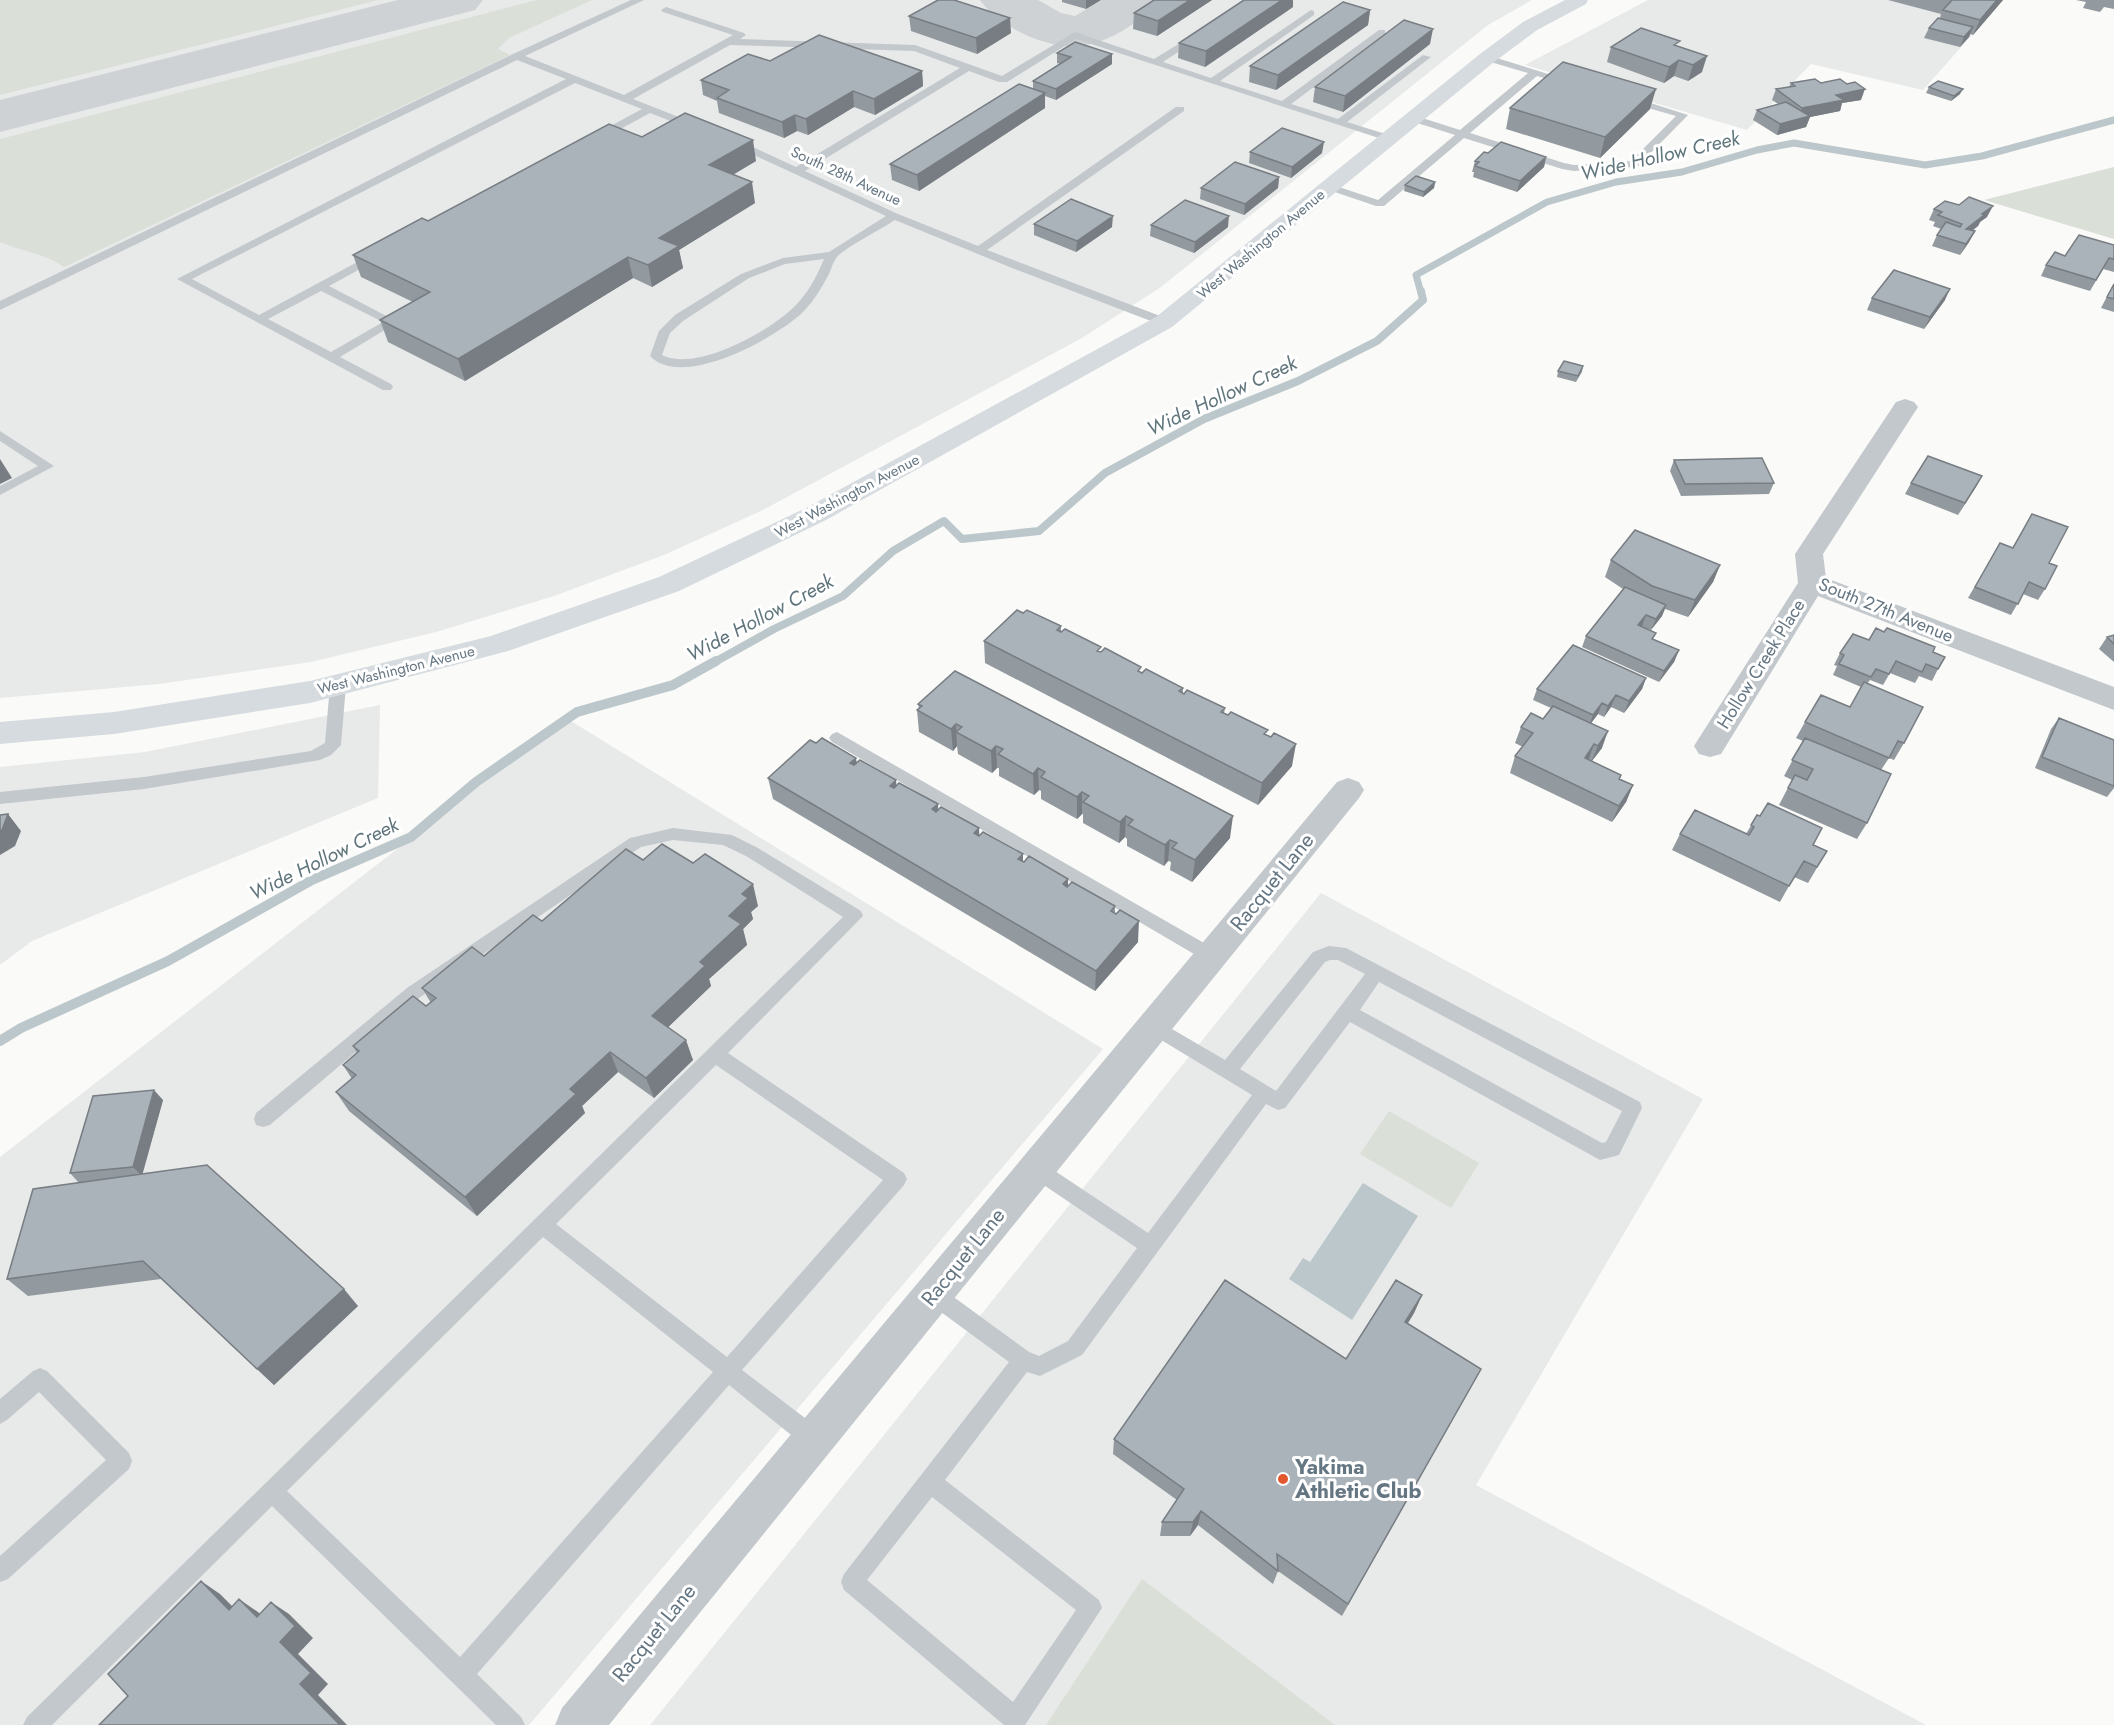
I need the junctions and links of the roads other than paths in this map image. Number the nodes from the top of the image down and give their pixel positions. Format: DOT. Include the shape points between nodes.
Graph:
graph roads {
  1 [pos="639,0"];
  2 [pos="1578,0"];
  3 [pos="666,10"];
  4 [pos="1311,13"];
  5 [pos="1203,31"];
  6 [pos="1382,32"];
  7 [pos="729,42"];
  8 [pos="516,56"];
  9 [pos="1426,57"];
  10 [pos="1487,58"];
  11 [pos="1155,63"];
  12 [pos="968,67"];
  13 [pos="1535,72"];
  14 [pos="575,79"];
  15 [pos="1212,81"];
  16 [pos="1580,86"];
  17 [pos="1615,96"];
  18 [pos="625,99"];
  19 [pos="1284,104"];
  20 [pos="650,109"];
  21 [pos="1180,109"];
  22 [pos="1412,118"];
  23 [pos="1340,122"];
  24 [pos="705,130"];
  25 [pos="1462,134"];
  26 [pos="1388,138"];
  27 [pos="726,139"];
  28 [pos="588,142"];
  29 [pos="797,171"];
  30 [pos="1330,187"];
  31 [pos="894,216"];
  32 [pos="392,248"];
  33 [pos="979,251"];
  34 [pos="832,255"];
  35 [pos="320,286"];
  36 [pos="0,306"];
  37 [pos="260,319"];
  38 [pos="1164,322"];
  39 [pos="331,357"];
  40 [pos="387,387"];
  41 [pos="1905,407"];
  42 [pos="0,435"];
  43 [pos="0,491"];
  44 [pos="1812,583"];
  45 [pos="338,685"];
  46 [pos="2114,699"];
  47 [pos="0,733"];
  48 [pos="837,738"];
  49 [pos="1710,746"];
  50 [pos="1348,790"];
  51 [pos="0,798"];
  52 [pos="1212,956"];
  53 [pos="1376,972"];
  54 [pos="1348,1011"];
  55 [pos="1154,1027"];
  56 [pos="715,1054"];
  57 [pos="1227,1071"];
  58 [pos="1264,1093"];
  59 [pos="263,1119"];
  60 [pos="1036,1169"];
  61 [pos="542,1225"];
  62 [pos="1150,1246"];
  63 [pos="933,1294"];
  64 [pos="1023,1360"];
  65 [pos="728,1371"];
  66 [pos="0,1413"];
  67 [pos="813,1439"];
  68 [pos="930,1482"];
  69 [pos="272,1491"];
  70 [pos="0,1571"];
  71 [pos="461,1674"];
  72 [pos="35,1725"];
  73 [pos="513,1725"];
  74 [pos="579,1725"];
  1 -- 8 [label="lane"];
  2 -- 10 [label="main road, West Washington Avenue" via="1530,26"];
  3 -- 7 [label="lane" via="741,35"];
  4 -- 15 [label="lane"];
  5 -- 11 [label="lane"];
  6 -- 19 [label="lane"];
  7 -- 12 [label="lane" via="915,48"];
  7 -- 18 [label="lane"];
  8 -- 14 [label="lane"];
  8 -- 36 [label="lane"];
  9 -- 23 [label="lane"];
  10 -- 13 [label="lane"];
  10 -- 22 [label="main road, West Washington Avenue"];
  11 -- 12 [label="lane" via="1075,35 1003,80"];
  11 -- 15 [label="lane"];
  12 -- 29 [label="lane"];
  13 -- 16 [label="lane"];
  13 -- 25 [label="lane"];
  14 -- 18 [label="lane"];
  14 -- 37 [label="lane" via="183,279"];
  15 -- 19 [label="lane"];
  17 -- 25 [label="lane" via="1683,115 1634,164 1574,168"];
  18 -- 20 [label="lane"];
  19 -- 23 [label="lane"];
  20 -- 24 [label="lane"];
  20 -- 28 [label="lane"];
  21 -- 33 [label="lane"];
  22 -- 25 [label="lane"];
  22 -- 26 [label="main road, West Washington Avenue"];
  23 -- 26 [label="lane"];
  25 -- 30 [label="lane" via="1380,204"];
  26 -- 30 [label="main road, West Washington Avenue"];
  27 -- 29 [label="lane, South 28th Avenue"];
  29 -- 31 [label="lane, South 28th Avenue"];
  30 -- 38 [label="main road, West Washington Avenue"];
  31 -- 33 [label="lane, South 28th Avenue"];
  31 -- 34 [label="lane"];
  32 -- 35 [label="lane"];
  33 -- 38 [label="lane, South 28th Avenue"];
  34 -- 34 [label="lane" via="783,261 745,276 679,318 665,331 656,356 667,364 689,363 719,356 761,335 798,310 816,288"];
  35 -- 37 [label="lane"];
  35 -- 39 [label="lane" via="392,322"];
  37 -- 39 [label="lane"];
  38 -- 45 [label="main road, West Washington Avenue" via="816,514 669,584 498,644"];
  39 -- 40 [label="lane"];
  41 -- 44 [label="street, South 27th Avenue" via="1809,554"];
  42 -- 43 [label="lane" via="47,465"];
  44 -- 46 [label="street, South 27th Avenue"];
  44 -- 49 [label="street, Hollow Creek Place"];
  45 -- 47 [label="main road, West Washington Avenue" via="114,723"];
  45 -- 51 [label="lane" via="333,745 314,756 144,783"];
  48 -- 52 [label="lane"];
  50 -- 52 [label="street, Racquet Lane"];
  52 -- 55 [label="street, Racquet Lane"];
  53 -- 54 [label="lane"];
  53 -- 54 [label="lane" via="1633,1108 1612,1149 1600,1152"];
  53 -- 57 [label="lane" via="1340,953 1318,957"];
  54 -- 58 [label="lane" via="1278,1102"];
  55 -- 57 [label="lane"];
  55 -- 60 [label="street, Racquet Lane"];
  56 -- 59 [label="lane" via="855,916 726,839 673,834 636,842 413,993"];
  56 -- 61 [label="lane"];
  56 -- 65 [label="lane" via="897,1179"];
  57 -- 58 [label="lane"];
  58 -- 62 [label="lane"];
  60 -- 62 [label="lane"];
  60 -- 63 [label="street, Racquet Lane"];
  61 -- 65 [label="lane"];
  61 -- 69 [label="lane"];
  62 -- 64 [label="lane" via="1075,1348 1040,1366"];
  63 -- 64 [label="lane"];
  63 -- 67 [label="street, Racquet Lane"];
  64 -- 68 [label="lane"];
  65 -- 67 [label="lane"];
  65 -- 71 [label="lane"];
  66 -- 70 [label="lane" via="40,1378 121,1461"];
  67 -- 74 [label="street, Racquet Lane"];
  68 -- 68 [label="lane" via="852,1582 1016,1719 1091,1608"];
  69 -- 71 [label="lane"];
  69 -- 72 [label="lane"];
  71 -- 73 [label="lane"];
}
